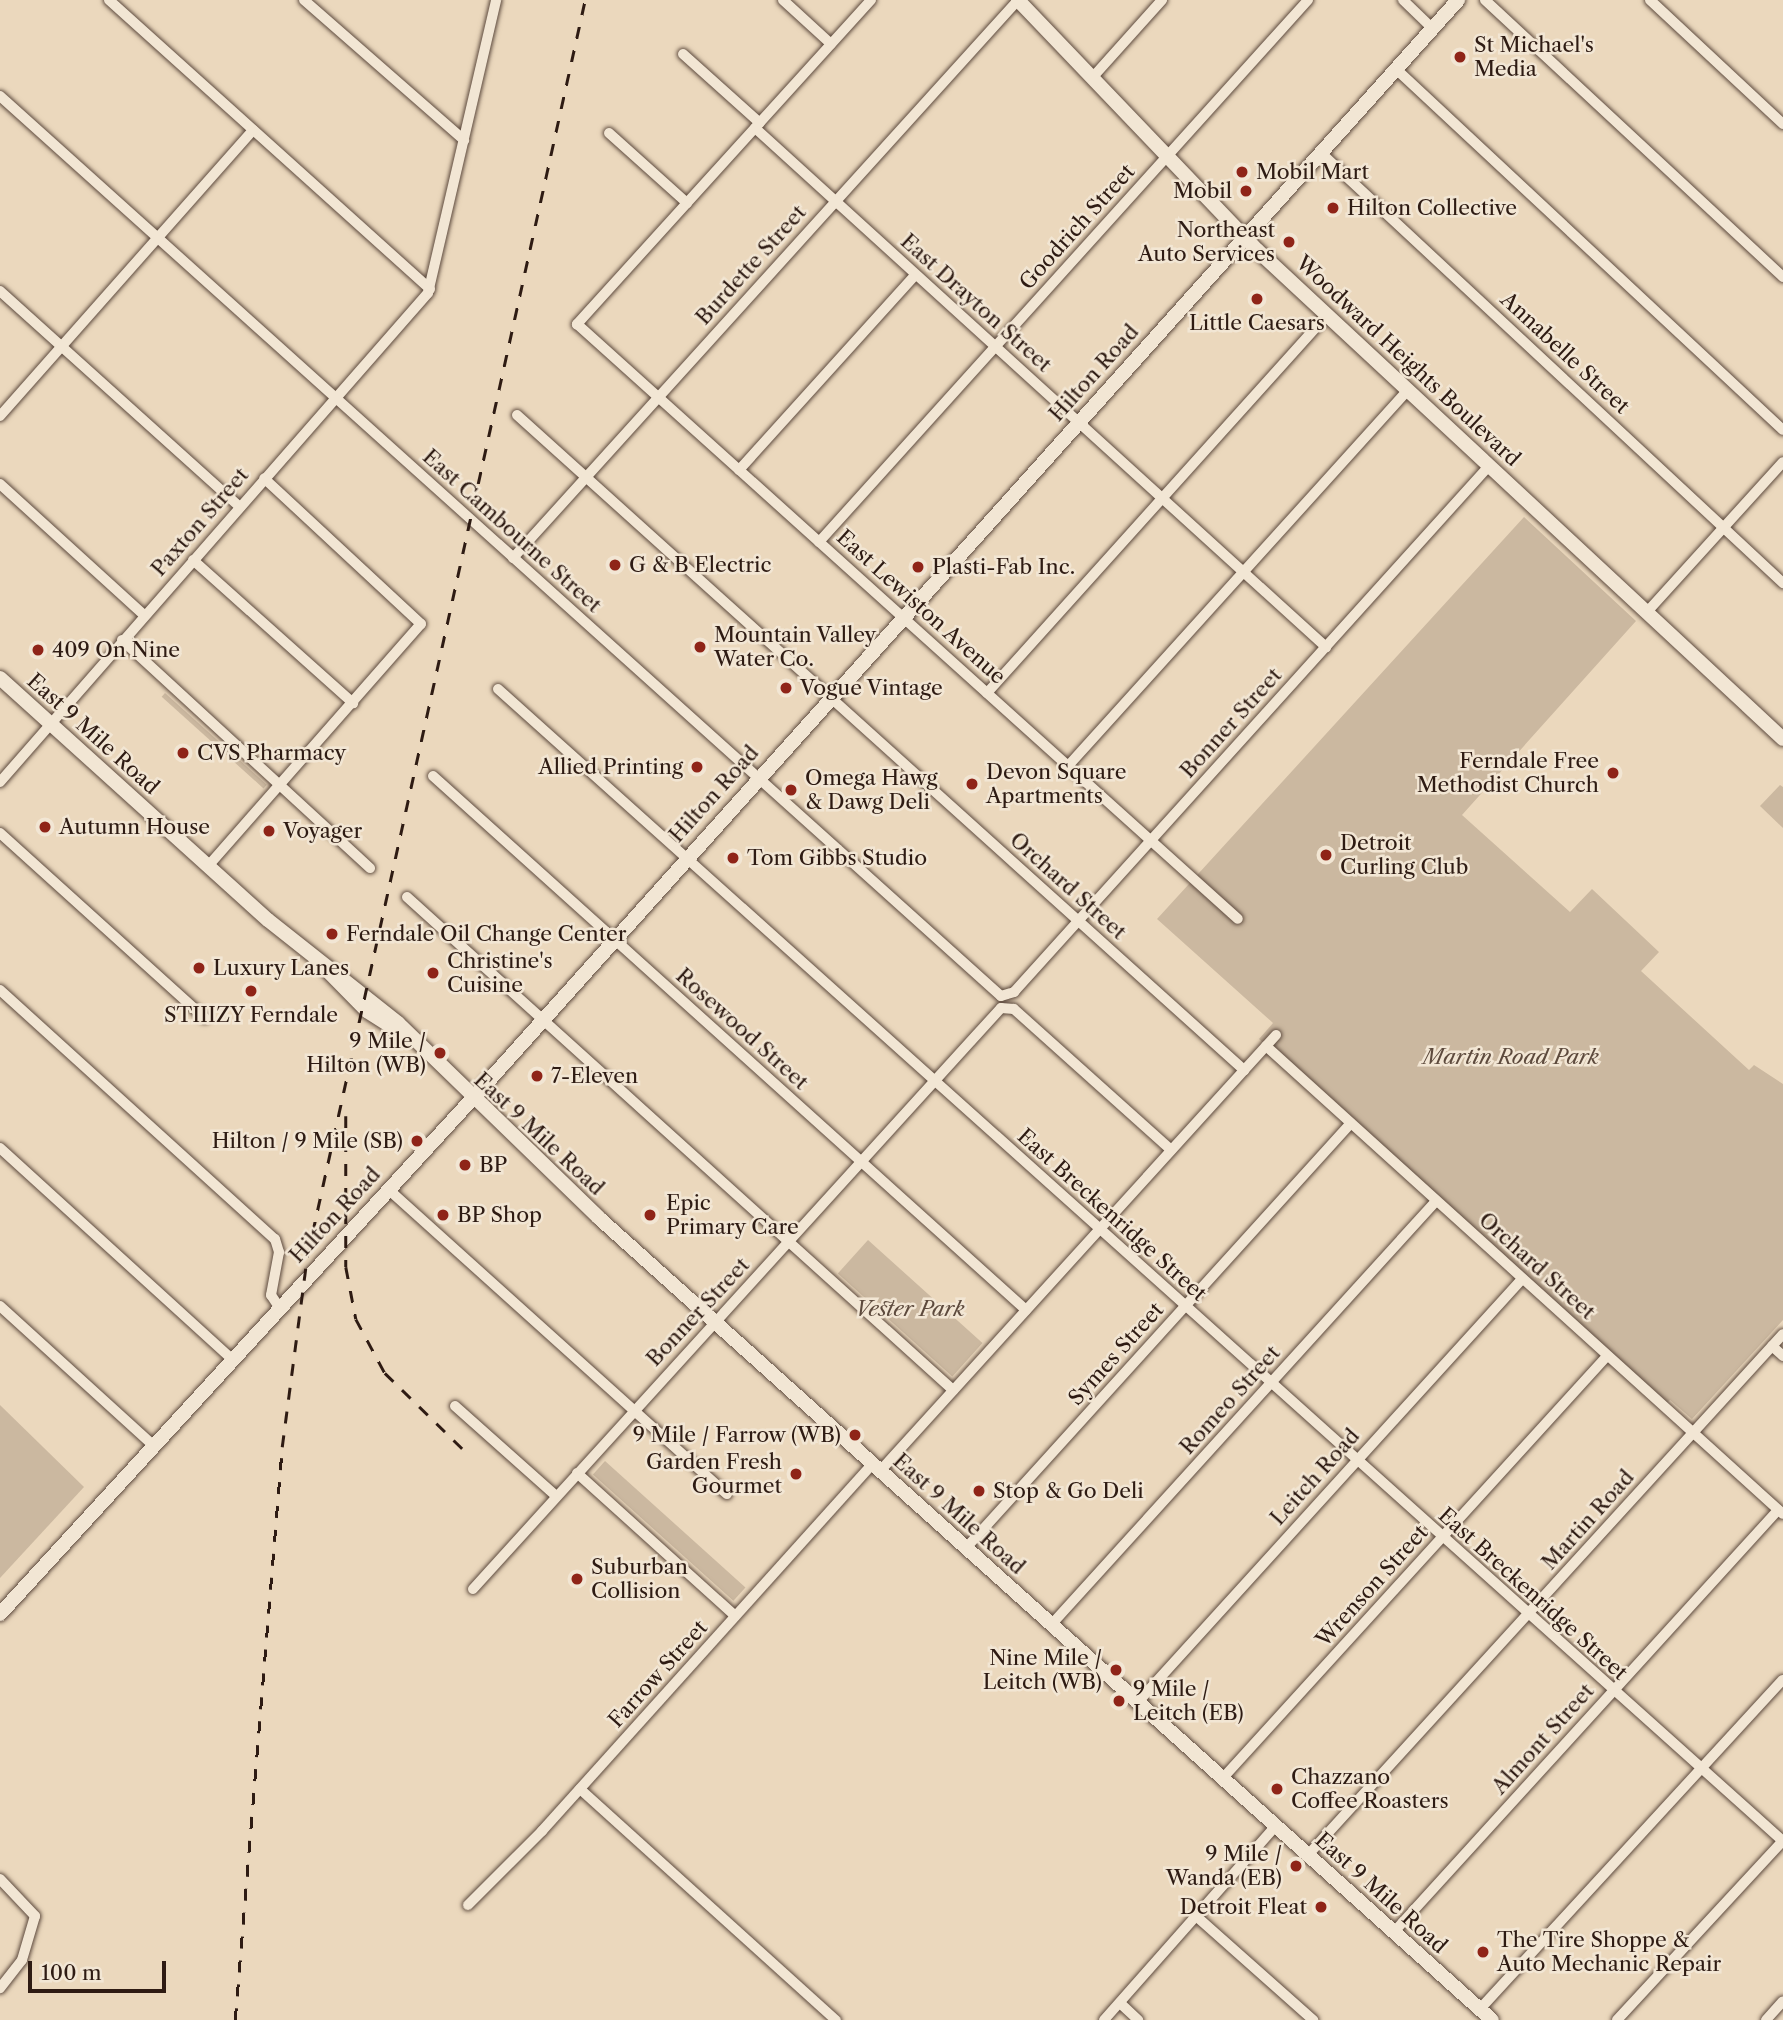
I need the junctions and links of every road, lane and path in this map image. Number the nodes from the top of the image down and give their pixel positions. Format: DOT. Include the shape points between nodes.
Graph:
graph roads {
  1 [pos="108,0"];
  2 [pos="304,0"];
  3 [pos="495,0"];
  4 [pos="783,0"];
  5 [pos="871,0"];
  6 [pos="1018,0"];
  7 [pos="1162,0"];
  8 [pos="1308,0"];
  9 [pos="1403,0"];
  10 [pos="1458,0"];
  11 [pos="1485,0"];
  12 [pos="1650,0"];
  13 [pos="1433,28"];
  14 [pos="831,44"];
  15 [pos="682,54"];
  16 [pos="1395,69"];
  17 [pos="1093,78"];
  18 [pos="0,96"];
  19 [pos="1783,124"];
  20 [pos="757,125"];
  21 [pos="253,130"];
  22 [pos="609,133"];
  23 [pos="464,140"];
  24 [pos="1320,152"];
  25 [pos="1167,156"];
  26 [pos="835,201"];
  27 [pos="687,203"];
  28 [pos="1244,237"];
  29 [pos="157,238"];
  30 [pos="915,275"];
  31 [pos="1783,277"];
  32 [pos="430,289"];
  33 [pos="0,291"];
  34 [pos="1327,315"];
  35 [pos="61,346"];
  36 [pos="996,346"];
  37 [pos="1408,390"];
  38 [pos="659,397"];
  39 [pos="335,398"];
  40 [pos="517,415"];
  41 [pos="0,416"];
  42 [pos="1078,422"];
  43 [pos="1783,430"];
  44 [pos="1783,462"];
  45 [pos="1489,466"];
  46 [pos="739,470"];
  47 [pos="585,477"];
  48 [pos="264,478"];
  49 [pos="0,484"];
  50 [pos="1162,498"];
  51 [pos="240,507"];
  52 [pos="1723,527"];
  53 [pos="819,542"];
  54 [pos="513,558"];
  55 [pos="193,559"];
  56 [pos="1243,572"];
  57 [pos="1783,583"];
  58 [pos="1647,612"];
  59 [pos="144,615"];
  60 [pos="902,617"];
  61 [pos="122,640"];
  62 [pos="1326,646"];
  63 [pos="0,678"];
  64 [pos="498,689"];
  65 [pos="987,692"];
  66 [pos="830,697"];
  67 [pos="353,703"];
  68 [pos="50,723"];
  69 [pos="1783,739"];
  70 [pos="1068,766"];
  71 [pos="433,776"];
  72 [pos="758,778"];
  73 [pos="0,782"];
  74 [pos="281,784"];
  75 [pos="0,833"];
  76 [pos="1151,841"];
  77 [pos="685,858"];
  78 [pos="209,866"];
  79 [pos="370,868"];
  80 [pos="407,897"];
  81 [pos="1238,919"];
  82 [pos="1079,921"];
  83 [pos="612,938"];
  84 [pos="0,990"];
  85 [pos="998,994"];
  86 [pos="205,1018"];
  87 [pos="540,1018"];
  88 [pos="1276,1035"];
  89 [pos="1266,1046"];
  90 [pos="1244,1070"];
  91 [pos="933,1081"];
  92 [pos="472,1099"];
  93 [pos="1351,1124"];
  94 [pos="0,1148"];
  95 [pos="1171,1150"];
  96 [pos="861,1162"];
  97 [pos="388,1189"];
  98 [pos="1436,1201"];
  99 [pos="1099,1230"];
  100 [pos="789,1242"];
  101 [pos="1522,1279"];
  102 [pos="0,1306"];
  103 [pos="279,1307"];
  104 [pos="1185,1307"];
  105 [pos="1026,1310"];
  106 [pos="714,1322"];
  107 [pos="1783,1334"];
  108 [pos="1772,1346"];
  109 [pos="1606,1356"];
  110 [pos="1783,1356"];
  111 [pos="232,1359"];
  112 [pos="1270,1384"];
  113 [pos="953,1390"];
  114 [pos="455,1406"];
  115 [pos="634,1410"];
  116 [pos="1692,1434"];
  117 [pos="153,1445"];
  118 [pos="1356,1461"];
  119 [pos="876,1467"];
  120 [pos="577,1473"];
  121 [pos="727,1494"];
  122 [pos="556,1496"];
  123 [pos="1781,1512"];
  124 [pos="1442,1537"];
  125 [pos="966,1548"];
  126 [pos="473,1589"];
  127 [pos="0,1614"];
  128 [pos="1527,1615"];
  129 [pos="735,1616"];
  130 [pos="1051,1625"];
  131 [pos="1783,1680"];
  132 [pos="1613,1692"];
  133 [pos="1137,1703"];
  134 [pos="1700,1769"];
  135 [pos="1222,1779"];
  136 [pos="580,1789"];
  137 [pos="1275,1827"];
  138 [pos="1783,1841"];
  139 [pos="1307,1856"];
  140 [pos="0,1879"];
  141 [pos="468,1905"];
  142 [pos="1196,1916"];
  143 [pos="1393,1933"];
  144 [pos="0,1988"];
  145 [pos="1783,2001"];
  146 [pos="1120,2003"];
  147 [pos="1480,2009"];
  148 [pos="836,2020"];
  149 [pos="1104,2020"];
  150 [pos="1138,2020"];
  151 [pos="1313,2020"];
  152 [pos="1492,2020"];
  153 [pos="1617,2020"];
  154 [pos="1766,2020"];
  1 -- 21 [label="street"];
  2 -- 23 [label="street"];
  3 -- 23 [label="street"];
  4 -- 14 [label="street"];
  5 -- 14 [label="street"];
  6 -- 17 [label="street, Woodward Heights Boulevard"];
  6 -- 26 [label="street, Burdette Street"];
  7 -- 17 [label="street"];
  8 -- 25 [label="street, Goodrich Street"];
  9 -- 13 [label="street"];
  10 -- 13 [label="street, Hilton Road"];
  11 -- 31 [label="street"];
  12 -- 19 [label="street"];
  13 -- 16 [label="street, Hilton Road"];
  14 -- 20 [label="street"];
  15 -- 20 [label="street, East Drayton Street"];
  16 -- 24 [label="street, Hilton Road"];
  16 -- 43 [label="street"];
  17 -- 25 [label="street, Woodward Heights Boulevard"];
  18 -- 29 [label="street, East Cambourne Street"];
  20 -- 26 [label="street, East Drayton Street"];
  20 -- 27 [label="street"];
  21 -- 29 [label="street"];
  21 -- 32 [label="street"];
  22 -- 27 [label="street"];
  23 -- 32 [label="street"];
  24 -- 28 [label="street, Hilton Road"];
  24 -- 52 [label="street, Annabelle Street"];
  25 -- 28 [label="street, Woodward Heights Boulevard"];
  25 -- 36 [label="street, Goodrich Street"];
  26 -- 30 [label="street, East Drayton Street"];
  26 -- 38 [label="street, Burdette Street"];
  27 -- 38 [label="street, East Lewiston Avenue" via="577,324"];
  28 -- 34 [label="street, Woodward Heights Boulevard"];
  28 -- 42 [label="street, Hilton Road"];
  29 -- 35 [label="street"];
  29 -- 39 [label="street, East Cambourne Street"];
  30 -- 36 [label="street, East Drayton Street"];
  30 -- 46 [label="street"];
  32 -- 39 [label="street, Paxton Street"];
  33 -- 35 [label="street"];
  34 -- 37 [label="street, Woodward Heights Boulevard"];
  34 -- 50 [label="street"];
  35 -- 41 [label="street"];
  35 -- 51 [label="street"];
  36 -- 42 [label="street, East Drayton Street"];
  36 -- 53 [label="street, Goodrich Street"];
  37 -- 45 [label="street, Woodward Heights Boulevard"];
  37 -- 56 [label="street"];
  38 -- 46 [label="street, East Lewiston Avenue"];
  38 -- 47 [label="street, Burdette Street"];
  39 -- 48 [label="street, Paxton Street"];
  39 -- 54 [label="street, East Cambourne Street"];
  40 -- 47 [label="street, Orchard Street"];
  42 -- 50 [label="street, East Drayton Street"];
  42 -- 60 [label="street, Hilton Road"];
  44 -- 52 [label="street"];
  45 -- 58 [label="street, Woodward Heights Boulevard"];
  45 -- 62 [label="street, Bonner Street"];
  46 -- 53 [label="street, East Lewiston Avenue"];
  47 -- 54 [label="street, Burdette Street"];
  47 -- 66 [label="street, Orchard Street"];
  48 -- 51 [label="street, Paxton Street"];
  48 -- 67 [label="street" via="421,624"];
  49 -- 59 [label="street"];
  50 -- 56 [label="street, East Drayton Street"];
  50 -- 65 [label="street"];
  51 -- 55 [label="street, Paxton Street"];
  52 -- 57 [label="street, Annabelle Street"];
  52 -- 58 [label="street"];
  53 -- 60 [label="street, East Lewiston Avenue"];
  54 -- 72 [label="street, East Cambourne Street"];
  55 -- 59 [label="street, Paxton Street"];
  55 -- 67 [label="street"];
  56 -- 62 [label="street, East Drayton Street"];
  56 -- 70 [label="street"];
  58 -- 69 [label="street, Woodward Heights Boulevard"];
  59 -- 61 [label="street, Paxton Street"];
  60 -- 65 [label="street, East Lewiston Avenue"];
  60 -- 66 [label="street, Hilton Road"];
  61 -- 68 [label="street, Paxton Street"];
  61 -- 74 [label="street"];
  62 -- 76 [label="street, Bonner Street"];
  63 -- 68 [label="street, East 9 Mile Road"];
  64 -- 77 [label="street, East Breckenridge Street"];
  65 -- 70 [label="street, East Lewiston Avenue"];
  66 -- 72 [label="street, Hilton Road"];
  66 -- 82 [label="street, Orchard Street"];
  67 -- 74 [label="street"];
  68 -- 73 [label="street, Paxton Street"];
  68 -- 78 [label="street, East 9 Mile Road"];
  70 -- 76 [label="street, East Lewiston Avenue"];
  71 -- 83 [label="street, Rosewood Street"];
  72 -- 77 [label="street, Hilton Road"];
  72 -- 85 [label="street, East Cambourne Street"];
  74 -- 78 [label="street"];
  74 -- 79 [label="street"];
  75 -- 86 [label="street"];
  76 -- 81 [label="street, East Lewiston Avenue"];
  76 -- 82 [label="street, Bonner Street"];
  77 -- 83 [label="street, Hilton Road"];
  77 -- 91 [label="street, East Breckenridge Street"];
  78 -- 92 [label="street, East 9 Mile Road" via="316,959 328,962"];
  80 -- 87 [label="street"];
  82 -- 85 [label="street, Bonner Street" via="1014,992"];
  82 -- 90 [label="street, Orchard Street"];
  83 -- 87 [label="street, Hilton Road"];
  83 -- 96 [label="street, Rosewood Street"];
  84 -- 103 [label="street" via="278,1242 271,1295"];
  87 -- 92 [label="street, Hilton Road"];
  87 -- 100 [label="street"];
  88 -- 89 [label="street, Farrow Street"];
  89 -- 90 [label="street, Farrow Street"];
  89 -- 93 [label="street, Orchard Street"];
  90 -- 95 [label="street, Farrow Street"];
  91 -- 95 [label="street, Bonner Street" via="998,1010 1011,1007"];
  91 -- 96 [label="street, Bonner Street"];
  91 -- 99 [label="street, East Breckenridge Street"];
  92 -- 97 [label="street, Hilton Road"];
  92 -- 106 [label="street, East 9 Mile Road"];
  93 -- 98 [label="street, Orchard Street"];
  93 -- 104 [label="street, Symes Street"];
  94 -- 111 [label="street"];
  95 -- 99 [label="street, Farrow Street"];
  96 -- 100 [label="street, Bonner Street"];
  96 -- 105 [label="street, Rosewood Street"];
  97 -- 103 [label="street, Hilton Road"];
  97 -- 115 [label="street"];
  98 -- 101 [label="street, Orchard Street"];
  98 -- 112 [label="street, Romeo Street"];
  99 -- 104 [label="street, East Breckenridge Street"];
  99 -- 105 [label="street, Farrow Street"];
  100 -- 106 [label="street, Bonner Street"];
  100 -- 113 [label="street"];
  101 -- 109 [label="street, Orchard Street"];
  101 -- 118 [label="street, Leitch Road"];
  102 -- 117 [label="street"];
  103 -- 111 [label="street, Hilton Road"];
  104 -- 112 [label="street, East Breckenridge Street"];
  104 -- 125 [label="street, Symes Street"];
  105 -- 113 [label="street, Farrow Street"];
  106 -- 115 [label="street, Bonner Street"];
  106 -- 119 [label="street, East 9 Mile Road"];
  107 -- 108 [label="street, Martin Road"];
  108 -- 110 [label="street"];
  108 -- 116 [label="street, Martin Road"];
  109 -- 116 [label="street, Orchard Street"];
  109 -- 124 [label="street, Wrenson Street"];
  111 -- 117 [label="street, Hilton Road"];
  112 -- 118 [label="street, East Breckenridge Street"];
  112 -- 130 [label="street, Romeo Street"];
  113 -- 119 [label="street, Farrow Street"];
  114 -- 122 [label="street"];
  115 -- 120 [label="street, Bonner Street"];
  115 -- 121 [label="street"];
  116 -- 123 [label="street, Orchard Street"];
  116 -- 128 [label="street, Martin Road"];
  117 -- 127 [label="street, Hilton Road"];
  118 -- 124 [label="street, East Breckenridge Street"];
  118 -- 133 [label="street, Leitch Road"];
  119 -- 125 [label="street, East 9 Mile Road"];
  119 -- 129 [label="street, Farrow Street"];
  120 -- 122 [label="street, Bonner Street"];
  120 -- 129 [label="street"];
  122 -- 126 [label="street, Bonner Street"];
  123 -- 132 [label="street, Almont Street"];
  124 -- 128 [label="street, East Breckenridge Street"];
  124 -- 135 [label="street, Wrenson Street"];
  125 -- 130 [label="street, East 9 Mile Road"];
  128 -- 132 [label="street, East Breckenridge Street"];
  128 -- 139 [label="street, Martin Road"];
  129 -- 136 [label="street, Farrow Street"];
  130 -- 133 [label="street, East 9 Mile Road"];
  131 -- 134 [label="street"];
  132 -- 134 [label="street, East Breckenridge Street"];
  132 -- 143 [label="street, Almont Street"];
  133 -- 135 [label="street, East 9 Mile Road"];
  134 -- 138 [label="street, East Breckenridge Street"];
  134 -- 147 [label="street"];
  135 -- 137 [label="street, East 9 Mile Road"];
  136 -- 141 [label="street, Farrow Street"];
  136 -- 148 [label="street"];
  137 -- 139 [label="street, East 9 Mile Road"];
  137 -- 142 [label="street"];
  138 -- 153 [label="street"];
  139 -- 143 [label="street, East 9 Mile Road"];
  140 -- 144 [label="street" via="33,1910 22,1960"];
  142 -- 146 [label="street"];
  142 -- 151 [label="street"];
  143 -- 147 [label="street, East 9 Mile Road"];
  145 -- 154 [label="street"];
  146 -- 149 [label="street"];
  146 -- 150 [label="street"];
  147 -- 152 [label="street, East 9 Mile Road"];
}
